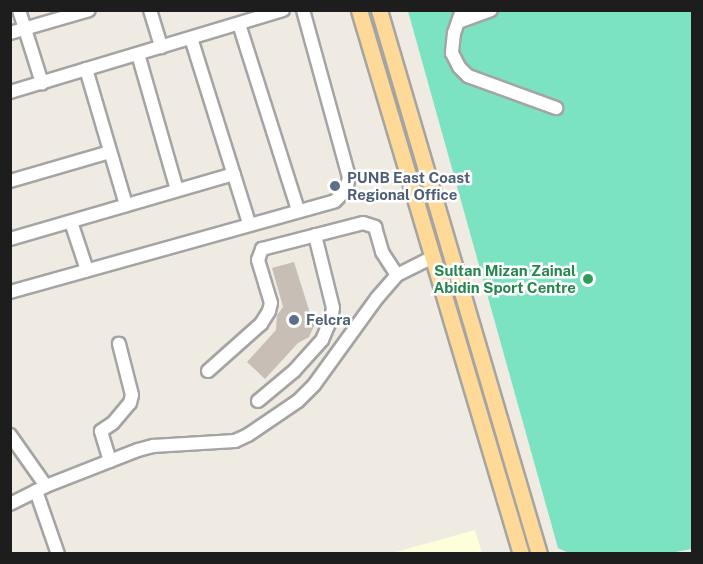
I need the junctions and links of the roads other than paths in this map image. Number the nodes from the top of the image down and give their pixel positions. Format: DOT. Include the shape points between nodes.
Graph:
graph roads {
  1 [pos="19,10"];
  2 [pos="89,10"];
  3 [pos="150,10"];
  4 [pos="283,10"];
  5 [pos="303,10"];
  6 [pos="359,10"];
  7 [pos="379,10"];
  8 [pos="491,10"];
  9 [pos="460,16"];
  10 [pos="239,24"];
  11 [pos="25,29"];
  12 [pos="10,33"];
  13 [pos="191,38"];
  14 [pos="161,47"];
  15 [pos="138,54"];
  16 [pos="86,69"];
  17 [pos="42,83"];
  18 [pos="10,92"];
  19 [pos="556,108"];
  20 [pos="110,152"];
  21 [pos="234,174"];
  22 [pos="10,181"];
  23 [pos="177,190"];
  24 [pos="126,205"];
  25 [pos="298,210"];
  26 [pos="71,222"];
  27 [pos="249,223"];
  28 [pos="315,235"];
  29 [pos="10,239"];
  30 [pos="433,256"];
  31 [pos="87,270"];
  32 [pos="398,275"];
  33 [pos="10,292"];
  34 [pos="119,344"];
  35 [pos="208,371"];
  36 [pos="258,401"];
  37 [pos="10,435"];
  38 [pos="110,461"];
  39 [pos="41,489"];
  40 [pos="10,504"];
  41 [pos="533,534"];
  42 [pos="58,554"];
  43 [pos="520,554"];
  44 [pos="539,554"];
  45 [pos="549,554"];
  1 -- 11 [label="street"];
  2 -- 11 [label="street"];
  3 -- 14 [label="street"];
  4 -- 10 [label="street"];
  5 -- 25 [label="street" via="349,177 346,190 335,201"];
  6 -- 30 [label="main road"];
  7 -- 41 [label="main road"];
  8 -- 9 [label="street"];
  9 -- 19 [label="street" via="453,53 468,76"];
  10 -- 13 [label="street"];
  10 -- 25 [label="street"];
  11 -- 12 [label="street"];
  11 -- 17 [label="street"];
  13 -- 14 [label="street"];
  13 -- 21 [label="street"];
  14 -- 15 [label="street"];
  15 -- 16 [label="street"];
  15 -- 23 [label="street"];
  16 -- 17 [label="street"];
  16 -- 20 [label="street"];
  17 -- 18 [label="street"];
  20 -- 22 [label="street"];
  20 -- 24 [label="street"];
  21 -- 23 [label="street"];
  21 -- 27 [label="street"];
  23 -- 24 [label="street"];
  24 -- 26 [label="street"];
  25 -- 27 [label="street"];
  26 -- 29 [label="street"];
  26 -- 31 [label="street"];
  27 -- 31 [label="street"];
  28 -- 32 [label="street" via="363,223 371,225 382,252"];
  28 -- 35 [label="street" via="259,252 271,303 269,311 261,324"];
  28 -- 36 [label="street" via="333,308 331,319 321,340 294,371"];
  30 -- 32 [label="street"];
  30 -- 43 [label="main road"];
  31 -- 33 [label="street"];
  32 -- 38 [label="street" via="314,385 298,401 248,435 235,441 153,447"];
  34 -- 38 [label="street" via="132,394 130,403 101,431"];
  37 -- 39 [label="street"];
  38 -- 39 [label="street"];
  39 -- 40 [label="street"];
  39 -- 42 [label="street"];
  41 -- 44 [label="main road"];
  41 -- 45 [label="main road"];
}
